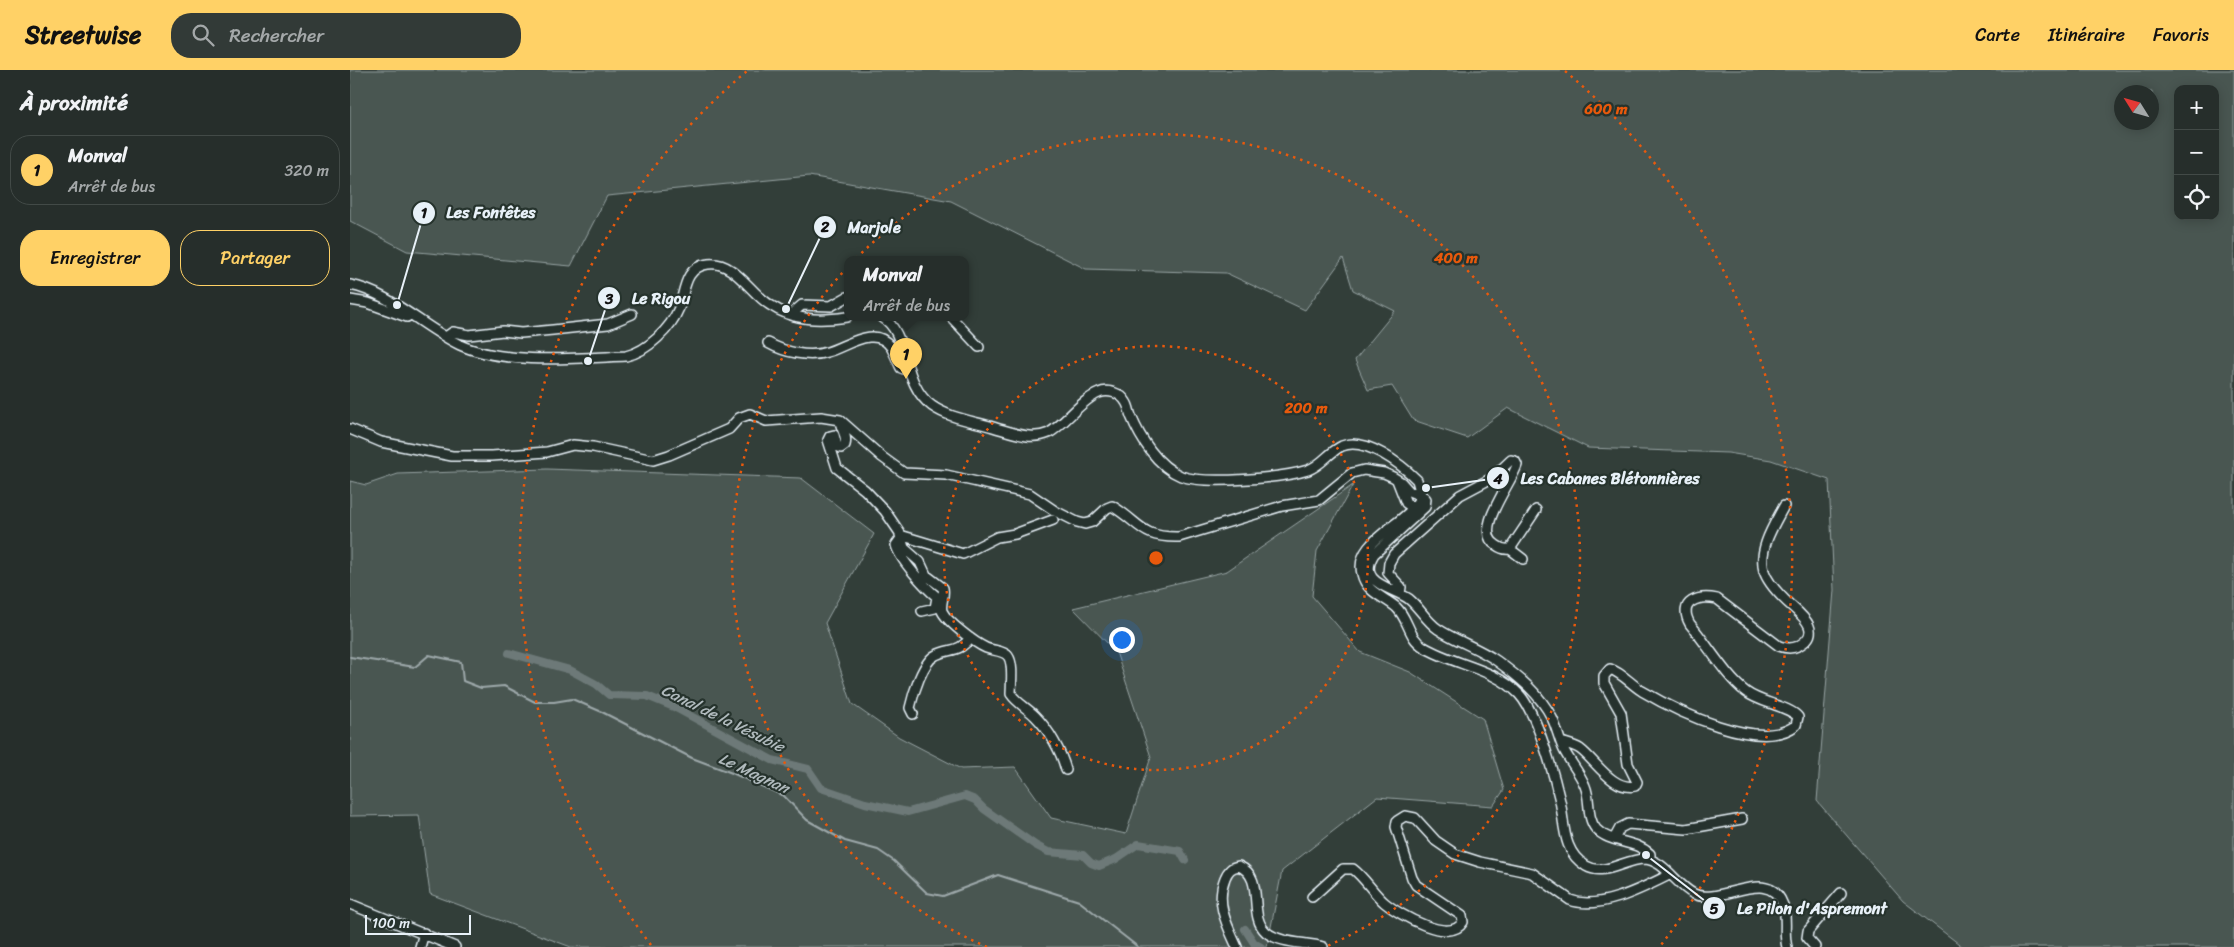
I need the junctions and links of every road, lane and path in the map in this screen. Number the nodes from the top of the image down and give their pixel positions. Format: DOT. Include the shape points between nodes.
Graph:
graph roads {
  1 [pos="350,285"];
  2 [pos="844,299"];
  3 [pos="350,300"];
  4 [pos="632,314"];
  5 [pos="413,316"];
  6 [pos="794,316"];
  7 [pos="844,317"];
  8 [pos="886,321"];
  9 [pos="955,321"];
  10 [pos="446,337"];
  11 [pos="768,343"];
  12 [pos="979,347"];
  13 [pos="909,371"];
  14 [pos="840,420"];
  15 [pos="350,429"];
  16 [pos="1397,480"];
  17 [pos="1401,492"];
  18 [pos="1421,495"];
  19 [pos="1784,506"];
  20 [pos="1413,508"];
  21 [pos="1536,510"];
  22 [pos="1404,516"];
  23 [pos="1054,520"];
  24 [pos="901,537"];
  25 [pos="1510,549"];
  26 [pos="1523,559"];
  27 [pos="1400,594"];
  28 [pos="922,611"];
  29 [pos="970,638"];
  30 [pos="913,714"];
  31 [pos="1561,742"];
  32 [pos="1066,770"];
  33 [pos="1742,819"];
  34 [pos="1614,839"];
  35 [pos="1650,860"];
  36 [pos="1669,875"];
  37 [pos="1841,892"];
  38 [pos="1312,897"];
  39 [pos="350,904"];
  40 [pos="424,933"];
  41 [pos="420,947"];
  42 [pos="455,947"];
  43 [pos="1237,947"];
  44 [pos="1323,947"];
  45 [pos="1787,947"];
  46 [pos="1815,947"];
  1 -- 5 [label="street" via="375,294"];
  2 -- 6 [label="street" via="831,306 802,305"];
  3 -- 5 [label="street"];
  4 -- 10 [label="street" via="608,324 525,333 503,331 487,335 453,332"];
  5 -- 10 [label="street"];
  6 -- 7 [label="street" via="821,320"];
  6 -- 10 [label="street" via="770,306 727,268 708,264 687,278 679,308 672,320 648,346 633,354 513,358 479,352"];
  8 -- 13 [label="street" via="894,329"];
  9 -- 12 [label="street"];
  11 -- 13 [label="street" via="778,349 811,354 829,352 854,340 877,338 888,344 901,368"];
  13 -- 18 [label="street" via="922,396 938,410 1032,436 1045,435 1053,430 1099,393 1113,392 1126,401 1141,435 1158,459 1190,479 1224,480 1299,472 1317,466 1342,446 1360,444 1381,453 1414,477"];
  14 -- 15 [label="street" via="821,417 766,421 750,414 739,418 729,429 653,460 573,445 547,452 452,456 396,445"];
  14 -- 16 [label="street" via="882,457 908,474 946,475 1030,494 1055,511 1085,524 1112,506 1145,532 1163,537 1179,537 1282,506 1319,500 1352,473 1364,470 1384,473"];
  14 -- 24 [label="street" via="846,437 845,445 837,446 834,435 828,440 837,468 866,490 885,511"];
  16 -- 17 [label="street"];
  16 -- 18 [label="street" via="1409,491"];
  17 -- 20 [label="street" via="1406,503"];
  17 -- 22 [label="street"];
  18 -- 20 [label="street"];
  18 -- 27 [label="street" via="1426,499 1425,507 1379,547 1369,565 1374,580"];
  19 -- 31 [label="street" via="1769,535 1764,565 1766,575 1777,592 1808,622 1807,637 1797,646 1779,646 1717,598 1696,598 1688,606 1686,616 1739,686 1753,697 1798,716 1796,725 1775,735 1752,735 1735,730 1654,698 1610,669 1604,676 1604,683 1623,720 1628,764 1637,782 1635,786 1618,784 1580,749"];
  20 -- 22 [label="street"];
  21 -- 25 [label="street"];
  22 -- 35 [label="street" via="1364,553 1361,567 1365,584 1401,611 1417,643 1445,658 1484,672 1519,694 1528,706 1539,735 1555,783 1566,839 1578,860 1596,870 1635,860"];
  23 -- 24 [label="street" via="997,537 962,554"];
  24 -- 28 [label="street" via="896,545 898,552 925,588 937,596 934,608"];
  24 -- 29 [label="street" via="904,548 920,562 926,575 943,588 942,610 947,619"];
  25 -- 26 [label="street"];
  25 -- 27 [label="street" via="1492,542 1488,530 1516,469 1514,460 1492,478 1460,495 1394,554 1388,573 1401,587"];
  27 -- 31 [label="street" via="1438,629 1496,660 1532,690 1552,719"];
  29 -- 30 [label="street" via="960,648 933,656 926,664 912,698 910,708"];
  29 -- 32 [label="street" via="1008,656 1011,694 1049,733 1063,757"];
  31 -- 34 [label="street" via="1586,787 1592,824 1605,837"];
  33 -- 34 [label="street" via="1686,829 1628,824 1620,828"];
  34 -- 35 [label="street" via="1644,849 1650,854"];
  35 -- 36 [label="street"];
  36 -- 38 [label="street" via="1625,895 1598,902 1577,902 1532,873 1455,854 1436,841 1415,818 1405,816 1396,827 1412,878 1423,891 1462,916 1463,922 1457,929 1439,930 1399,912 1384,902 1353,869 1343,869"];
  36 -- 45 [label="street" via="1694,894 1703,896 1756,887 1772,890 1784,908"];
  37 -- 46 [label="street" via="1806,935"];
  39 -- 40 [label="street"];
  40 -- 41 [label="street"];
  40 -- 42 [label="street"];
  43 -- 44 [label="street" via="1222,912 1221,892 1228,873 1239,866 1248,873 1255,887 1257,917 1266,932 1278,938"];
}
